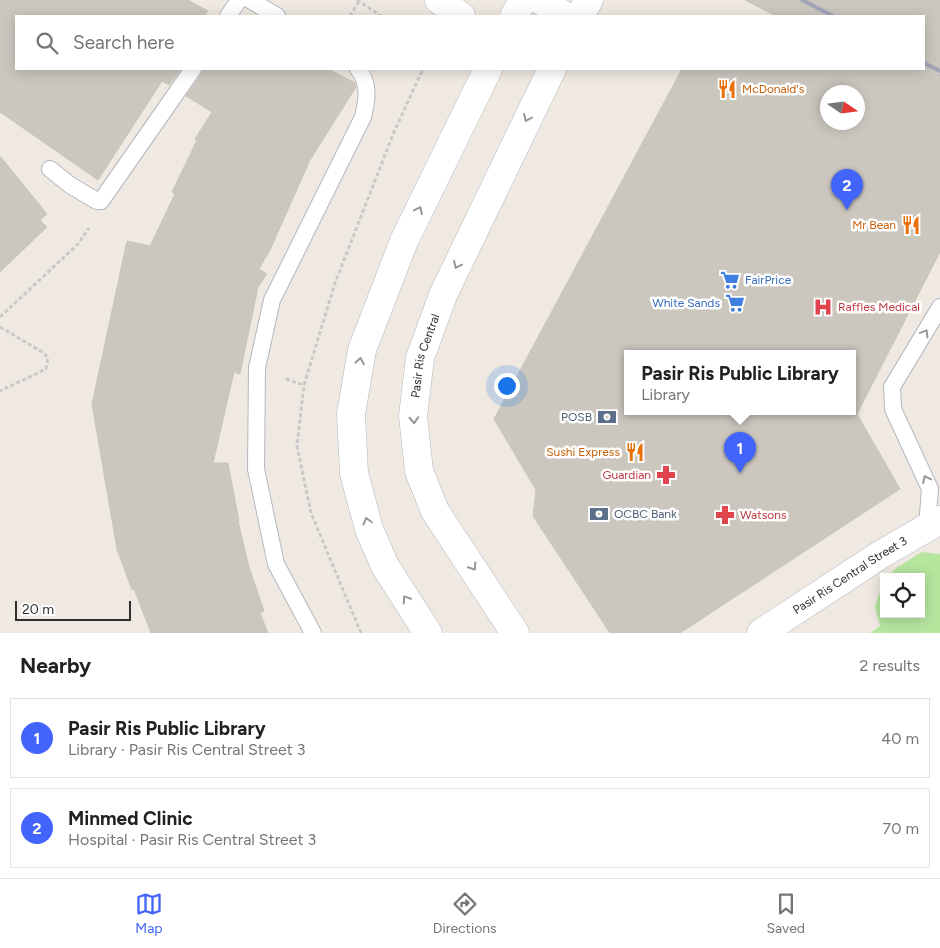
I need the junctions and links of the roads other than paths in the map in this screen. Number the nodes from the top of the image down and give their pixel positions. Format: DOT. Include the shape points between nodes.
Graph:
graph roads {
  1 [pos="239,0"];
  2 [pos="250,0"];
  3 [pos="439,0"];
  4 [pos="523,0"];
  5 [pos="540,0"];
  6 [pos="589,0"];
  7 [pos="229,15"];
  8 [pos="275,15"];
  9 [pos="460,15"];
  10 [pos="515,15"];
  11 [pos="563,15"];
  12 [pos="581,15"];
  13 [pos="191,70"];
  14 [pos="359,70"];
  15 [pos="488,70"];
  16 [pos="547,71"];
  17 [pos="50,169"];
  18 [pos="940,307"];
  19 [pos="933,523"];
  20 [pos="313,633"];
  21 [pos="428,633"];
  22 [pos="515,633"];
  23 [pos="761,633"];
  1 -- 7 [label="lane"];
  2 -- 8 [label="lane"];
  3 -- 9 [label="street"];
  4 -- 10 [label="street"];
  5 -- 11 [label="street"];
  6 -- 12 [label="street"];
  13 -- 17 [label="lane" via="101,201 70,185"];
  14 -- 20 [label="lane" via="365,77 367,100 363,117 272,300 257,368 256,469 276,564"];
  21 -- 15 [label="street, one-way" via="385,566 369,529 354,473 352,414 362,350 404,241"];
  16 -- 22 [label="street, Pasir Ris Central, one-way" via="443,295 420,358 413,416 419,471 435,511"];
  19 -- 18 [label="lane, one-way" via="930,489 893,409 892,387"];
  19 -- 23 [label="street, Pasir Ris Central Street 3"];
}
